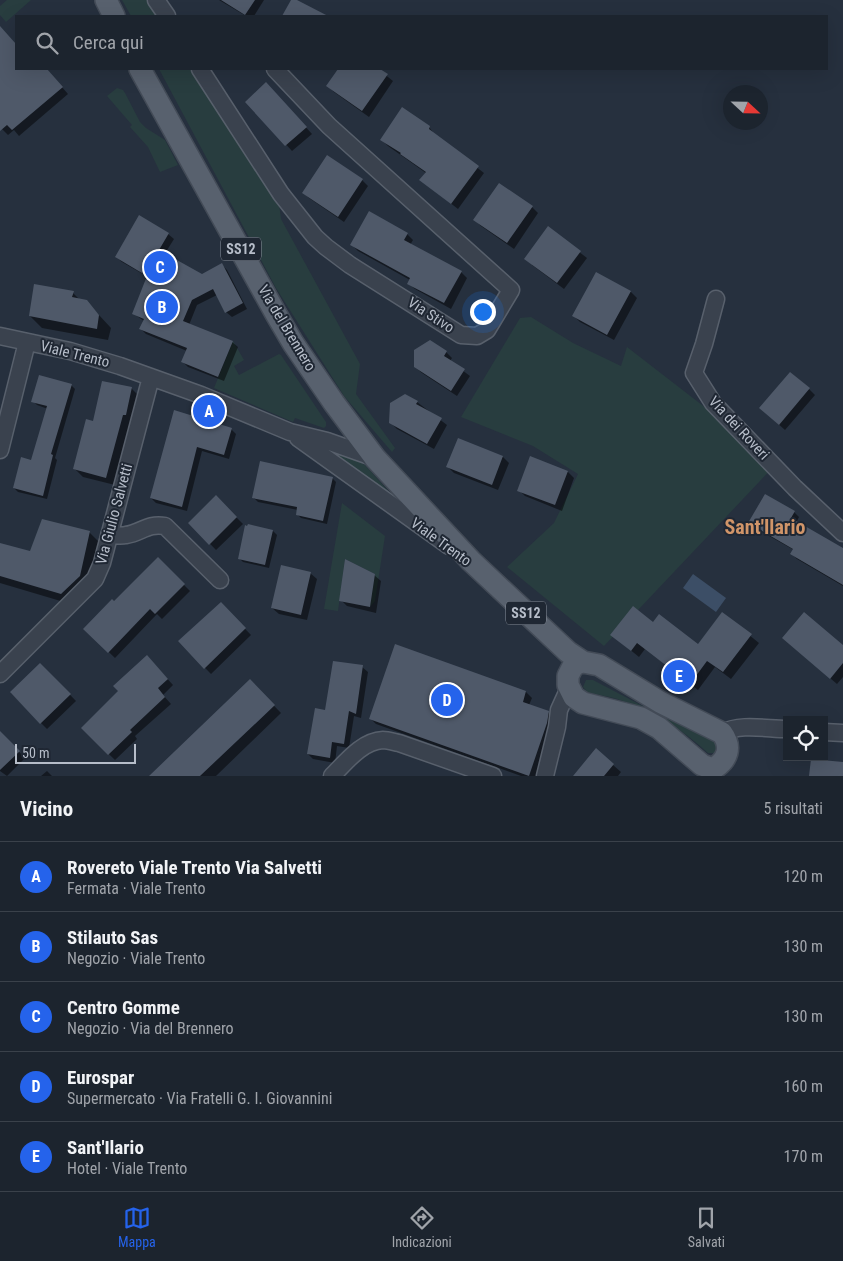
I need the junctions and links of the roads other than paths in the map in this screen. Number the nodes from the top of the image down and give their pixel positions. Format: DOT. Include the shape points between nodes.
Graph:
graph roads {
  1 [pos="106,0"];
  2 [pos="156,0"];
  3 [pos="114,15"];
  4 [pos="166,15"];
  5 [pos="141,70"];
  6 [pos="201,70"];
  7 [pos="276,70"];
  8 [pos="716,299"];
  9 [pos="0,336"];
  10 [pos="27,342"];
  11 [pos="151,377"];
  12 [pos="290,432"];
  13 [pos="0,450"];
  14 [pos="375,458"];
  15 [pos="843,533"];
  16 [pos="110,535"];
  17 [pos="470,561"];
  18 [pos="220,580"];
  19 [pos="583,662"];
  20 [pos="0,674"];
  21 [pos="569,688"];
  22 [pos="588,704"];
  23 [pos="557,727"];
  24 [pos="783,729"];
  25 [pos="828,732"];
  26 [pos="722,733"];
  27 [pos="843,733"];
  28 [pos="717,772"];
  29 [pos="332,776"];
  30 [pos="493,776"];
  31 [pos="544,776"];
  1 -- 3 [label="main road"];
  2 -- 4 [label="street"];
  5 -- 14 [label="main road, Via del Brennero / SS12" via="293,343"];
  6 -- 7 [label="street, Via Stivo" via="281,194 326,248 461,335 477,336 487,330 511,290 329,126"];
  8 -- 15 [label="street, Via dei Roveri" via="694,373 713,403"];
  9 -- 10 [label="street, Viale Trento"];
  10 -- 11 [label="street, Viale Trento" via="88,356"];
  10 -- 13 [label="street, Viale Trento"];
  11 -- 12 [label="street, Viale Trento"];
  11 -- 16 [label="street, Via Giulio Salvetti"];
  12 -- 14 [label="street, Viale Trento"];
  12 -- 17 [label="street, Viale Trento"];
  14 -- 17 [label="main road, Via del Brennero / SS12"];
  16 -- 18 [label="street" via="125,536 149,526 165,526"];
  16 -- 20 [label="street, Via Giulio Salvetti" via="95,579"];
  17 -- 19 [label="main road, Viale Trento / SS12" via="568,652"];
  19 -- 21 [label="main road" via="572,668 568,676"];
  19 -- 26 [label="main road, Viale Trento / SS12" via="599,665 660,702"];
  21 -- 22 [label="main road" via="574,697"];
  21 -- 23 [label="street" via="559,710"];
  22 -- 23 [label="street" via="571,713"];
  22 -- 28 [label="main road" via="646,720 702,765"];
  23 -- 31 [label="street"];
  24 -- 26 [label="street" via="744,728"];
  25 -- 27 [label="street"];
  26 -- 28 [label="main road" via="729,748"];
  29 -- 30 [label="street" via="363,747 384,740"];
}
